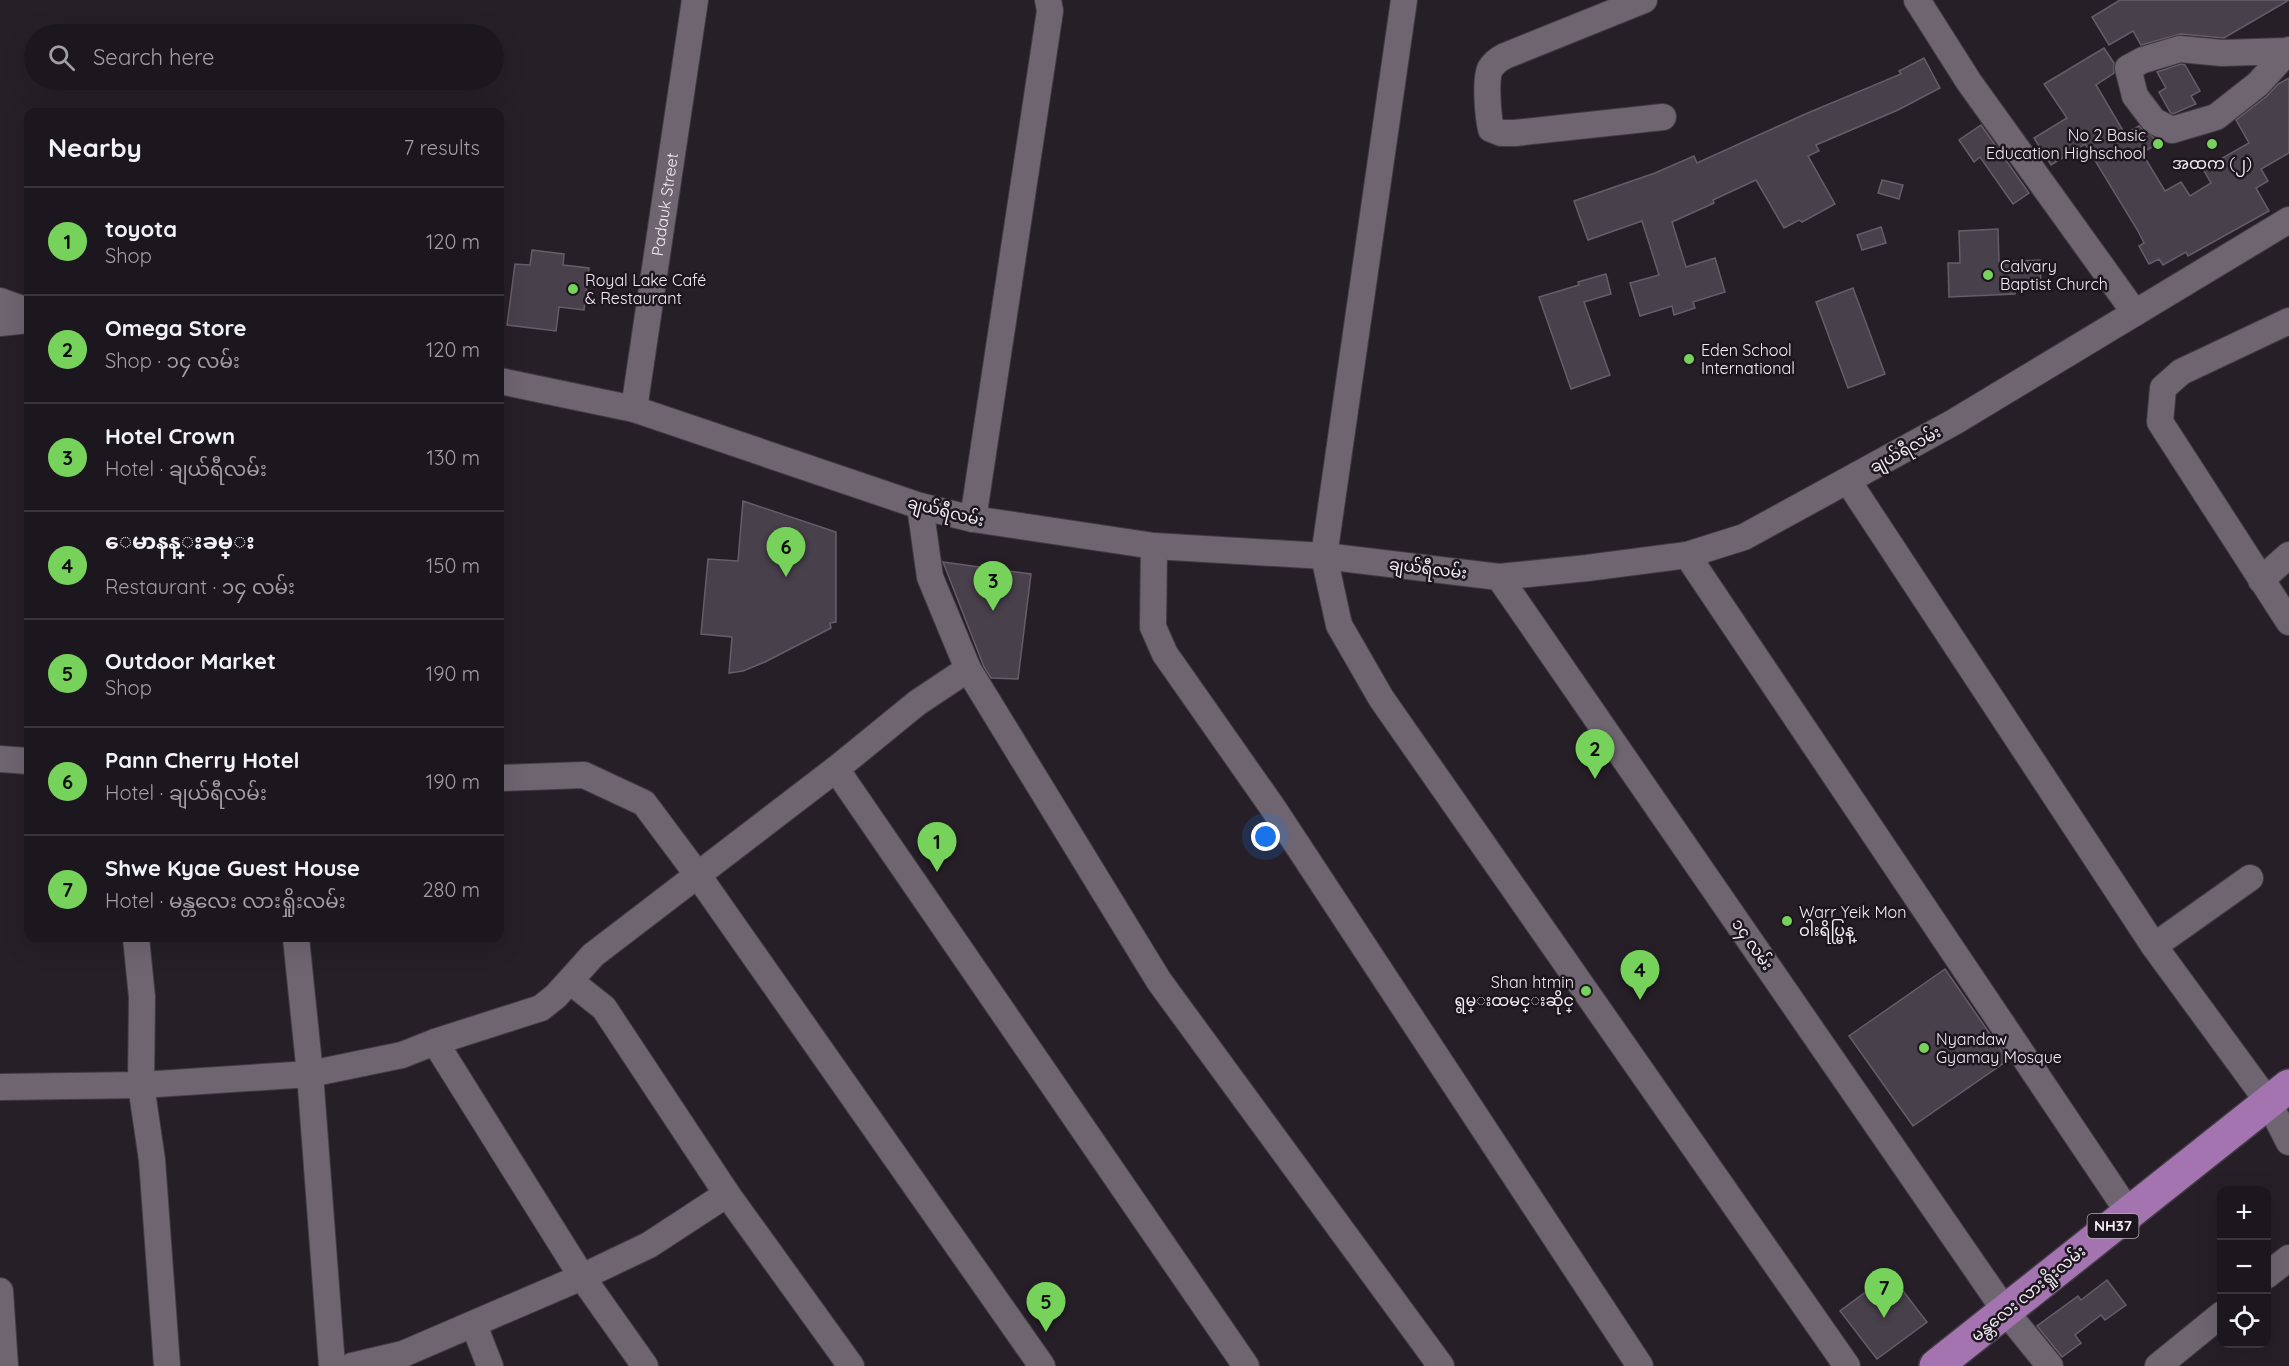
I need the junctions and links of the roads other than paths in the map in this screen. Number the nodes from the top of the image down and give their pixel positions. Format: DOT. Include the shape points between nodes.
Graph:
graph roads {
  1 [pos="695,0"];
  2 [pos="1048,0"];
  3 [pos="1404,0"];
  4 [pos="1644,0"];
  5 [pos="1917,0"];
  6 [pos="2288,50"];
  7 [pos="1663,117"];
  8 [pos="2289,220"];
  9 [pos="0,302"];
  10 [pos="24,310"];
  11 [pos="2135,313"];
  12 [pos="24,320"];
  13 [pos="2289,321"];
  14 [pos="0,323"];
  15 [pos="504,382"];
  16 [pos="634,410"];
  17 [pos="1848,482"];
  18 [pos="920,506"];
  19 [pos="973,519"];
  20 [pos="1154,546"];
  21 [pos="1687,555"];
  22 [pos="2289,555"];
  23 [pos="1324,556"];
  24 [pos="1499,577"];
  25 [pos="2261,580"];
  26 [pos="2289,622"];
  27 [pos="968,669"];
  28 [pos="0,759"];
  29 [pos="24,761"];
  30 [pos="836,769"];
  31 [pos="504,778"];
  32 [pos="697,874"];
  33 [pos="2250,878"];
  34 [pos="136,942"];
  35 [pos="296,942"];
  36 [pos="2154,946"];
  37 [pos="570,981"];
  38 [pos="435,1042"];
  39 [pos="310,1074"];
  40 [pos="141,1085"];
  41 [pos="0,1087"];
  42 [pos="2279,1094"];
  43 [pos="2289,1142"];
  44 [pos="727,1194"];
  45 [pos="2129,1213"];
  46 [pos="2289,1258"];
  47 [pos="2271,1272"];
  48 [pos="582,1277"];
  49 [pos="0,1291"];
  50 [pos="2006,1312"];
  51 [pos="2217,1318"];
  52 [pos="474,1325"];
  53 [pos="404,1360"];
  54 [pos="5,1366"];
  55 [pos="166,1366"];
  56 [pos="332,1366"];
  57 [pos="352,1366"];
  58 [pos="490,1366"];
  59 [pos="645,1366"];
  60 [pos="851,1366"];
  61 [pos="1042,1366"];
  62 [pos="1246,1366"];
  63 [pos="1441,1366"];
  64 [pos="1640,1366"];
  65 [pos="1847,1366"];
  66 [pos="1936,1366"];
  67 [pos="2050,1366"];
  68 [pos="2158,1366"];
  1 -- 16 [label="street, Padauk Street"];
  2 -- 19 [label="street" via="1050,11"];
  3 -- 23 [label="street"];
  4 -- 7 [label="street" via="1494,62 1489,72 1488,118 1491,129 1515,133"];
  5 -- 11 [label="street" via="1969,82"];
  6 -- 6 [label="street" via="2258,84 2216,117 2172,130 2154,122 2135,96 2128,68 2180,49 2222,53"];
  8 -- 11 [label="street, ချယ်ရီလမ်း"];
  9 -- 10 [label="street"];
  11 -- 17 [label="street, ချယ်ရီလမ်း"];
  12 -- 14 [label="street"];
  13 -- 25 [label="street" via="2181,372 2163,388 2160,422"];
  15 -- 16 [label="street, ချယ်ရီလမ်း"];
  16 -- 18 [label="street, ချယ်ရီလမ်း"];
  17 -- 21 [label="street, ချယ်ရီလမ်း" via="1744,537"];
  17 -- 36 [label="street"];
  18 -- 19 [label="street, ချယ်ရီလမ်း"];
  18 -- 27 [label="street" via="930,577"];
  19 -- 20 [label="street, ချယ်ရီလမ်း"];
  20 -- 23 [label="street, ချယ်ရီလမ်း"];
  20 -- 64 [label="street" via="1153,627 1165,654 1274,808"];
  21 -- 24 [label="street, ချယ်ရီလမ်း"];
  21 -- 45 [label="street"];
  22 -- 25 [label="street"];
  23 -- 24 [label="street, ချယ်ရီလမ်း"];
  23 -- 65 [label="street" via="1339,625 1381,698"];
  24 -- 50 [label="street, ၁၄ လမ်း"];
  25 -- 26 [label="street"];
  27 -- 30 [label="street" via="917,703"];
  27 -- 63 [label="street" via="1159,981"];
  28 -- 29 [label="street"];
  30 -- 32 [label="street"];
  30 -- 62 [label="street"];
  31 -- 32 [label="street" via="584,775 644,803"];
  32 -- 37 [label="street" via="593,955"];
  32 -- 61 [label="street"];
  33 -- 36 [label="street"];
  34 -- 40 [label="street" via="142,997"];
  35 -- 39 [label="street"];
  36 -- 42 [label="street"];
  37 -- 38 [label="street" via="541,1008"];
  37 -- 44 [label="street" via="604,1008"];
  38 -- 39 [label="street" via="402,1055"];
  38 -- 48 [label="street"];
  39 -- 40 [label="street"];
  39 -- 56 [label="street"];
  40 -- 41 [label="street"];
  40 -- 55 [label="street" via="152,1160"];
  42 -- 43 [label="street"];
  42 -- 45 [label="highway, မန္တလေး လားရှိုးလမ်း / NH37"];
  44 -- 48 [label="street" via="649,1245"];
  44 -- 60 [label="street"];
  45 -- 50 [label="highway, မန္တလေး လားရှိုးလမ်း / NH37"];
  46 -- 47 [label="street"];
  48 -- 52 [label="street"];
  48 -- 59 [label="street"];
  49 -- 54 [label="street"];
  50 -- 66 [label="highway, မန္တလေး လားရှိုးလမ်း / NH37"];
  50 -- 67 [label="street, ၁၄ လမ်း"];
  51 -- 68 [label="street"];
  52 -- 53 [label="street"];
  52 -- 58 [label="street"];
  53 -- 57 [label="street"];
}
